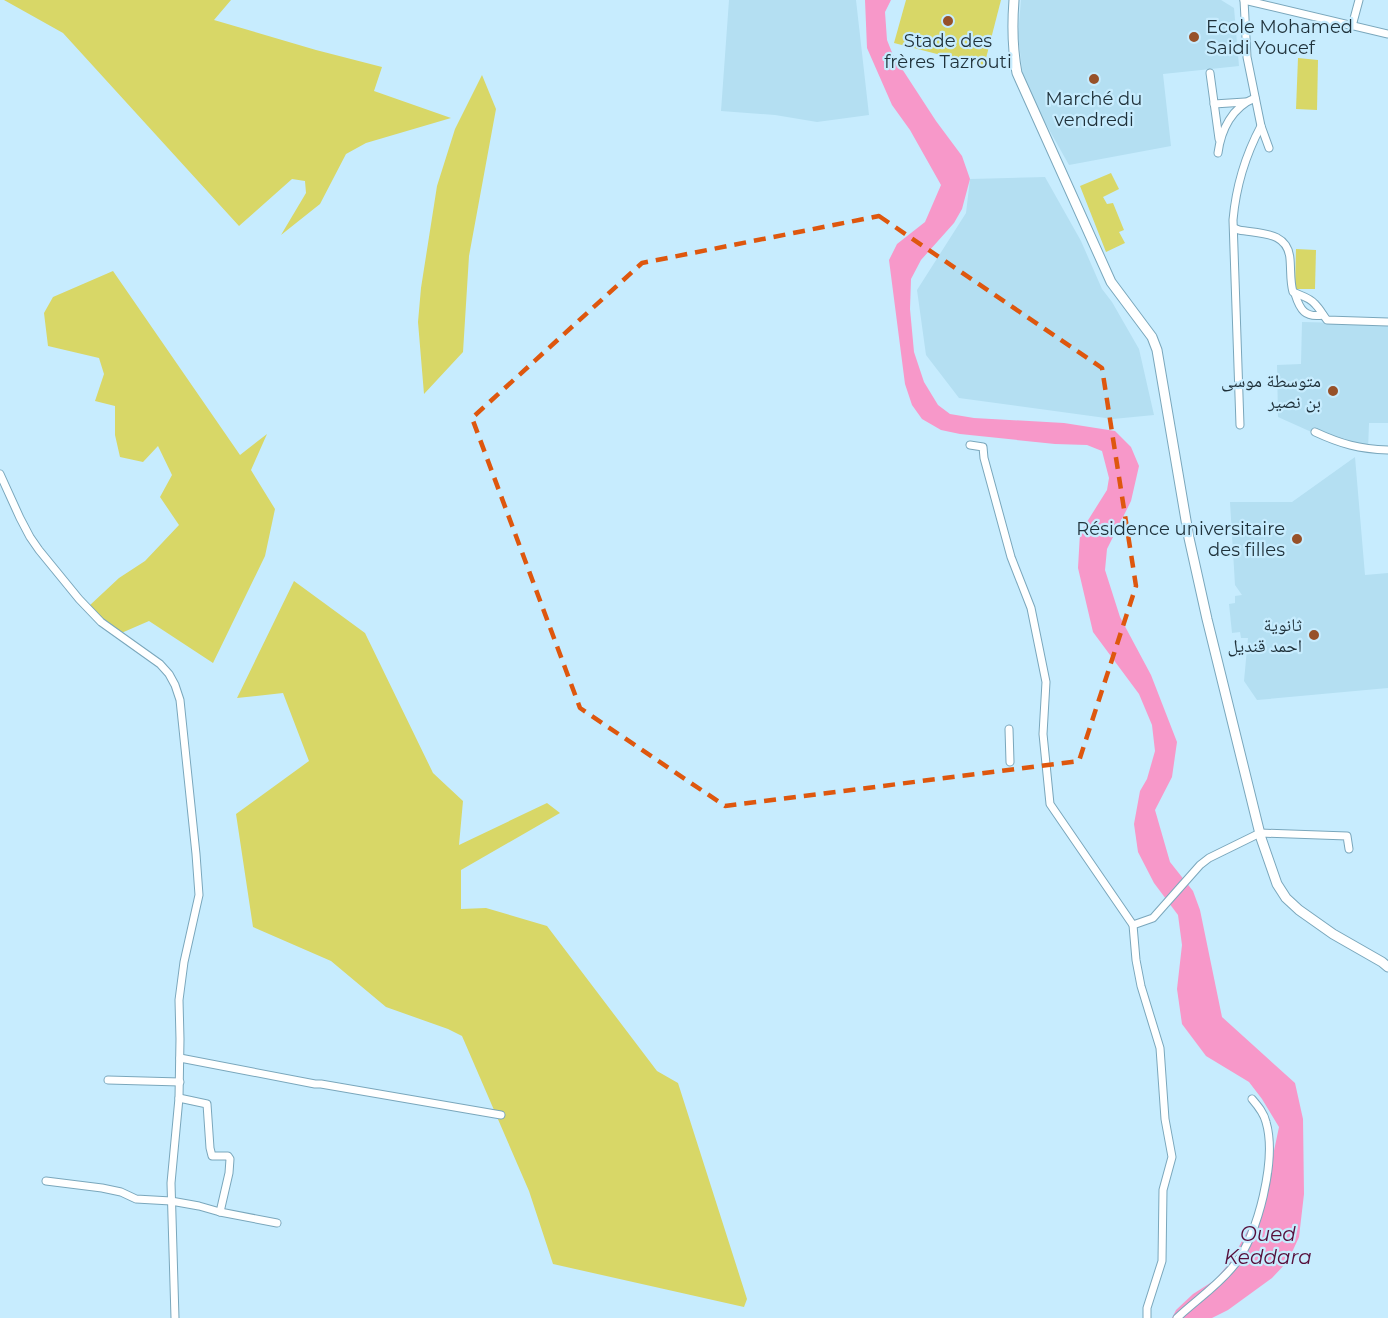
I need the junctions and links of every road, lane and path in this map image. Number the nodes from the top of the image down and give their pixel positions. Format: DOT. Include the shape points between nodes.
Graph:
graph roads {
  1 [pos="1014,0"];
  2 [pos="1244,0"];
  3 [pos="1359,0"];
  4 [pos="1352,26"];
  5 [pos="1388,34"];
  6 [pos="1210,73"];
  7 [pos="1255,98"];
  8 [pos="1245,102"];
  9 [pos="1215,104"];
  10 [pos="1261,126"];
  11 [pos="1220,141"];
  12 [pos="1269,148"];
  13 [pos="1218,153"];
  14 [pos="1234,228"];
  15 [pos="1295,294"];
  16 [pos="1323,315"];
  17 [pos="1388,322"];
  18 [pos="1240,425"];
  19 [pos="1315,432"];
  20 [pos="970,445"];
  21 [pos="1388,450"];
  22 [pos="0,474"];
  23 [pos="1009,729"];
  24 [pos="1010,762"];
  25 [pos="1260,833"];
  26 [pos="1349,849"];
  27 [pos="1133,926"];
  28 [pos="1371,956"];
  29 [pos="1388,960"];
  30 [pos="1388,966"];
  31 [pos="180,1058"];
  32 [pos="108,1080"];
  33 [pos="180,1082"];
  34 [pos="179,1098"];
  35 [pos="1252,1099"];
  36 [pos="501,1115"];
  37 [pos="46,1181"];
  38 [pos="171,1201"];
  39 [pos="220,1212"];
  40 [pos="277,1223"];
  41 [pos="175,1318"];
  42 [pos="1147,1318"];
  43 [pos="1177,1318"];
  1 -- 25 [label="main road" via="1012,31 1017,73 1111,282 1152,337 1157,350 1189,538"];
  2 -- 4 [label="street"];
  2 -- 7 [label="street" via="1247,57"];
  3 -- 4 [label="street"];
  4 -- 5 [label="street"];
  6 -- 9 [label="street"];
  7 -- 8 [label="street"];
  7 -- 10 [label="street"];
  8 -- 9 [label="street"];
  8 -- 11 [label="street" via="1232,115"];
  9 -- 11 [label="street"];
  10 -- 12 [label="street"];
  10 -- 14 [label="street" via="1240,177"];
  11 -- 13 [label="street"];
  14 -- 15 [label="street" via="1272,236 1287,244"];
  14 -- 18 [label="street"];
  15 -- 16 [label="street" via="1311,300"];
  15 -- 16 [label="street" via="1305,312"];
  16 -- 17 [label="street" via="1331,321"];
  19 -- 21 [label="street" via="1357,448"];
  20 -- 27 [label="street" via="983,447 1011,557 1031,608 1046,682 1043,734 1050,804"];
  22 -- 31 [label="street" via="39,550 101,622 160,664 169,674 180,700 199,895 180,989"];
  23 -- 24 [label="street"];
  25 -- 26 [label="street" via="1347,836"];
  25 -- 27 [label="street" via="1209,858 1153,918"];
  25 -- 28 [label="main road" via="1276,884 1286,898 1333,934"];
  27 -- 42 [label="street" via="1141,986 1160,1048 1172,1158 1163,1190 1162,1261"];
  28 -- 29 [label="main road"];
  28 -- 30 [label="main road"];
  31 -- 33 [label="street"];
  31 -- 36 [label="street"];
  32 -- 33 [label="street"];
  33 -- 34 [label="street"];
  34 -- 38 [label="street"];
  34 -- 39 [label="street" via="207,1104 212,1156 230,1158"];
  35 -- 43 [label="street" via="1266,1120 1269,1159 1253,1233 1229,1271"];
  37 -- 38 [label="street" via="102,1188 136,1199"];
  38 -- 39 [label="street"];
  38 -- 41 [label="street"];
  39 -- 40 [label="street"];
}
